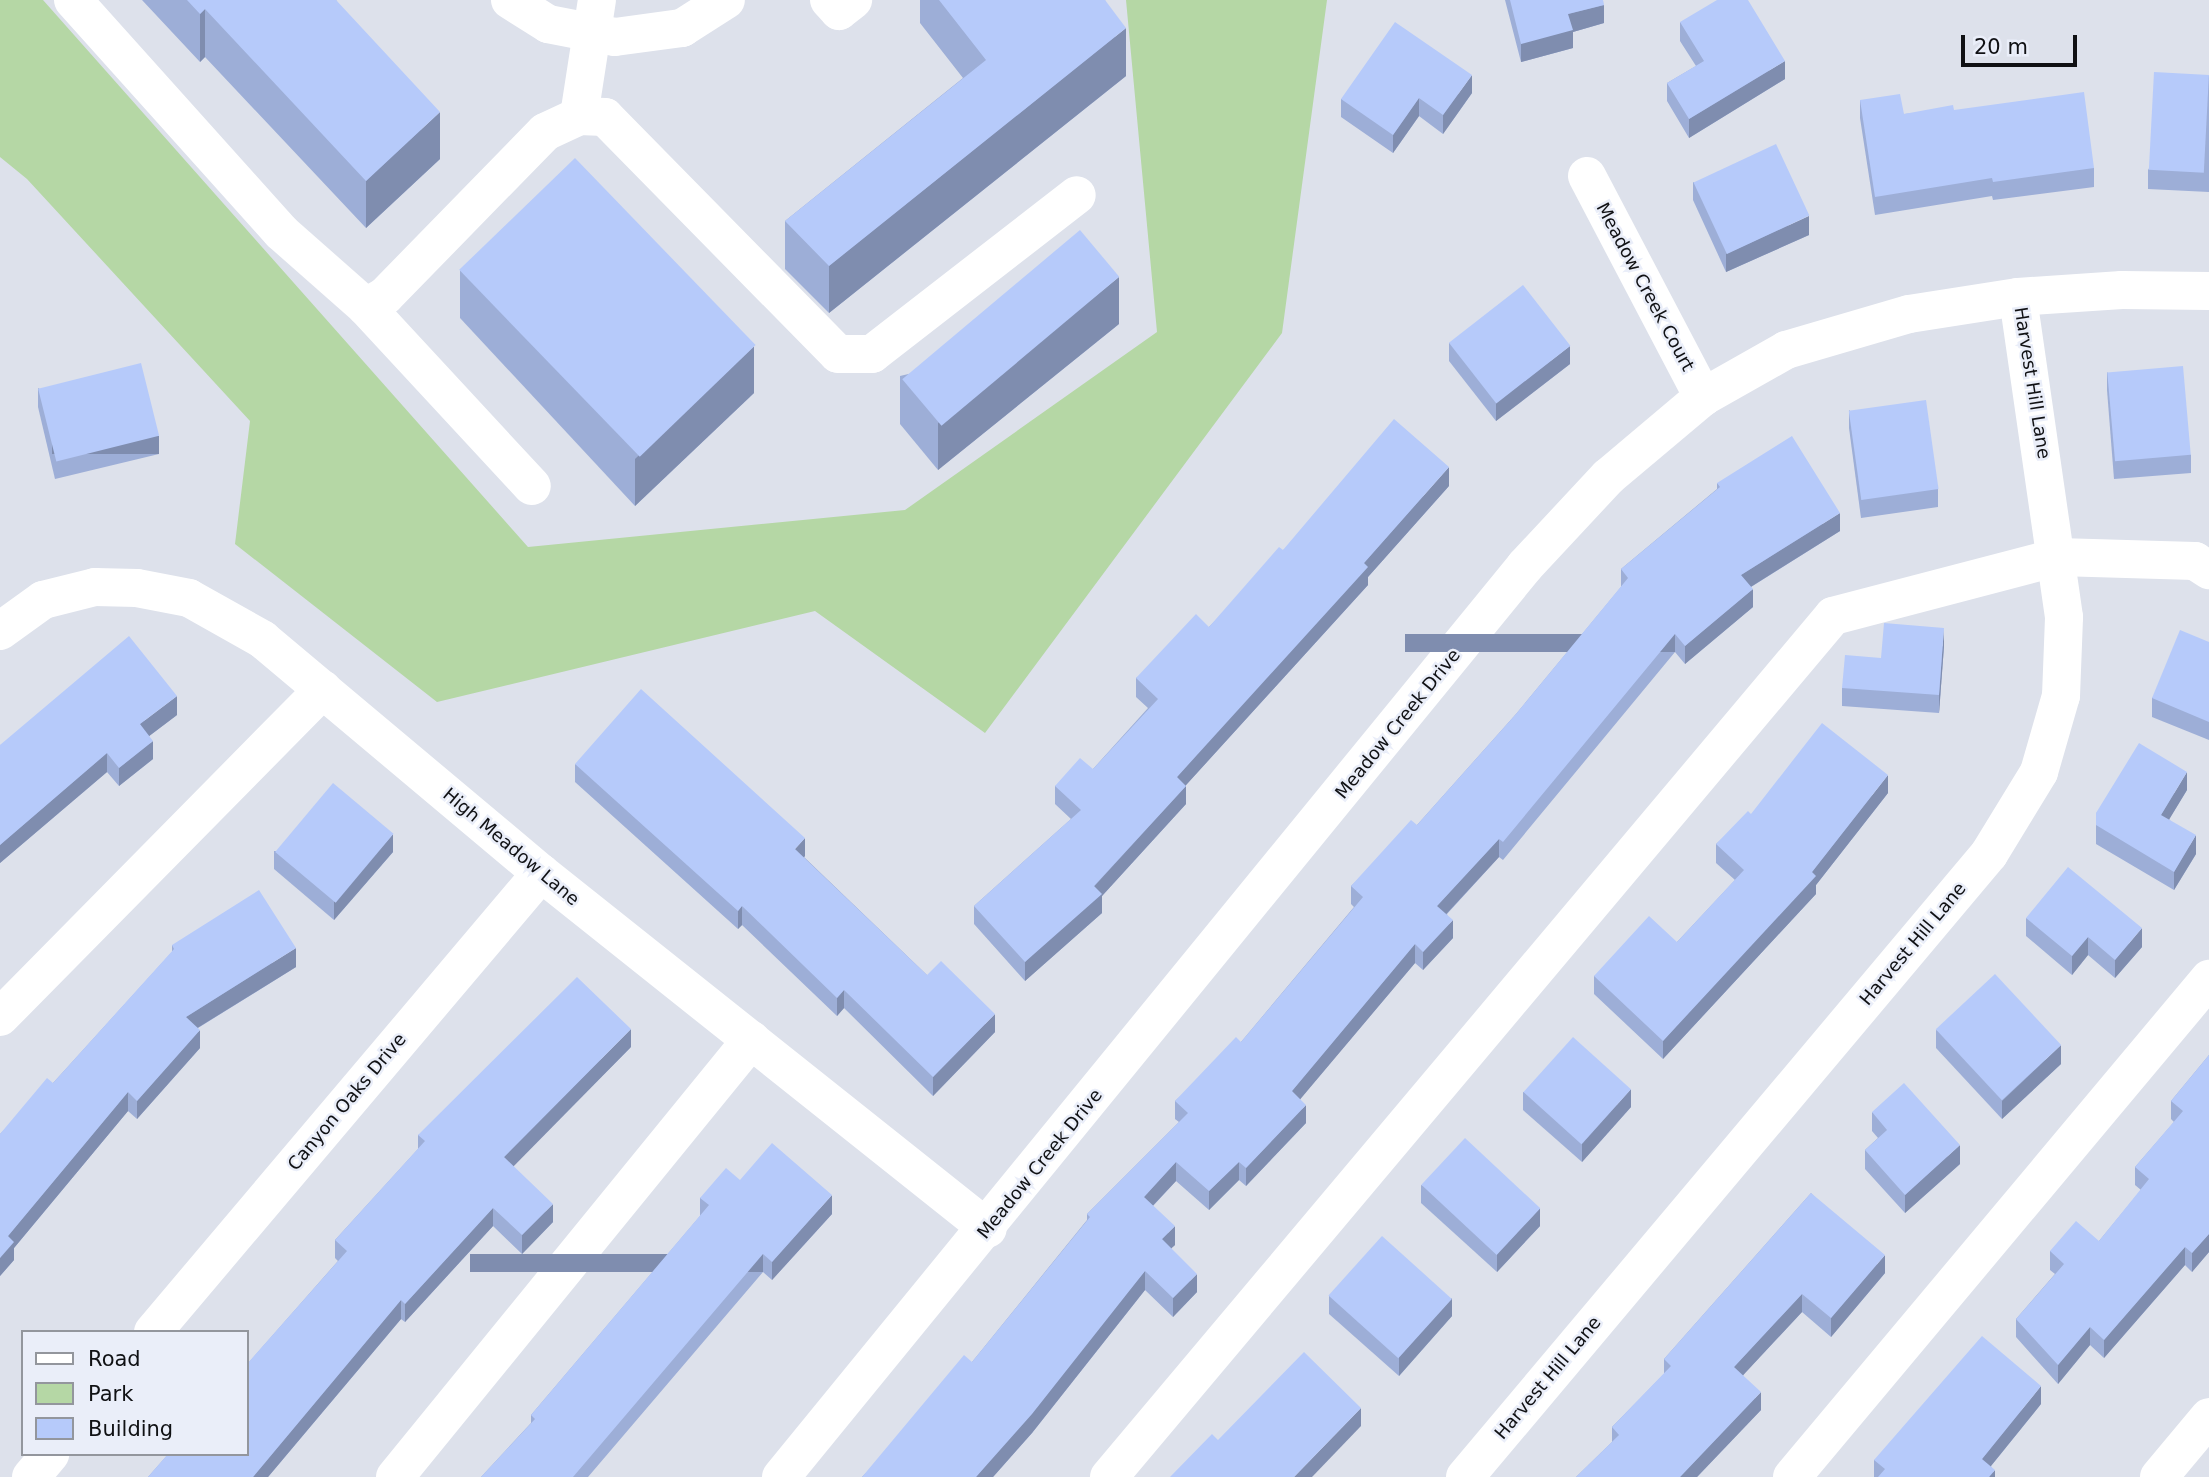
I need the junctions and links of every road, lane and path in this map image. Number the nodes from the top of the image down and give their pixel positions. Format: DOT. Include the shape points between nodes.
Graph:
graph roads {
  1 [pos="73,0"];
  2 [pos="510,0"];
  3 [pos="726,0"];
  4 [pos="829,0"];
  5 [pos="853,0"];
  6 [pos="594,16"];
  7 [pos="579,116"];
  8 [pos="1587,176"];
  9 [pos="1077,195"];
  10 [pos="2209,292"];
  11 [pos="2018,297"];
  12 [pos="366,307"];
  13 [pos="1703,397"];
  14 [pos="532,486"];
  15 [pos="2058,557"];
  16 [pos="2209,570"];
  17 [pos="0,631"];
  18 [pos="323,691"];
  19 [pos="541,873"];
  20 [pos="2209,979"];
  21 [pos="0,1017"];
  22 [pos="751,1040"];
  23 [pos="988,1229"];
  24 [pos="155,1330"];
  25 [pos="2209,1417"];
  26 [pos="48,1456"];
  27 [pos="31,1477"];
  28 [pos="395,1477"];
  29 [pos="781,1477"];
  30 [pos="1109,1477"];
  31 [pos="1465,1477"];
  32 [pos="1792,1477"];
  33 [pos="2159,1477"];
  1 -- 12 [label="street" via="281,232"];
  2 -- 6 [label="street" via="548,24"];
  3 -- 6 [label="street" via="682,28 615,37"];
  4 -- 5 [label="street" via="839,11"];
  6 -- 7 [label="street"];
  7 -- 9 [label="street" via="605,117 838,354 872,354"];
  7 -- 12 [label="street" via="545,132 385,296"];
  8 -- 13 [label="street, Meadow Creek Court"];
  10 -- 11 [label="street, Meadow Creek Drive" via="2122,290"];
  11 -- 13 [label="street, Meadow Creek Drive" via="1909,314 1786,350"];
  11 -- 15 [label="street, Harvest Hill Lane"];
  12 -- 14 [label="street"];
  13 -- 23 [label="street, Meadow Creek Drive" via="1608,477 1525,566"];
  15 -- 16 [label="street" via="2195,561"];
  15 -- 30 [label="street" via="1833,616"];
  15 -- 31 [label="street, Harvest Hill Lane" via="2064,617 2061,696 2039,772 1989,854"];
  17 -- 18 [label="street, High Meadow Lane" via="43,600 95,587 137,588 189,598 262,639"];
  18 -- 19 [label="street, High Meadow Lane"];
  18 -- 21 [label="street"];
  19 -- 22 [label="street, High Meadow Lane"];
  19 -- 24 [label="street, Canyon Oaks Drive"];
  20 -- 32 [label="street"];
  22 -- 23 [label="street, High Meadow Lane"];
  22 -- 28 [label="street"];
  23 -- 29 [label="street, Meadow Creek Drive"];
  25 -- 33 [label="street"];
  26 -- 27 [label="street"];
}
